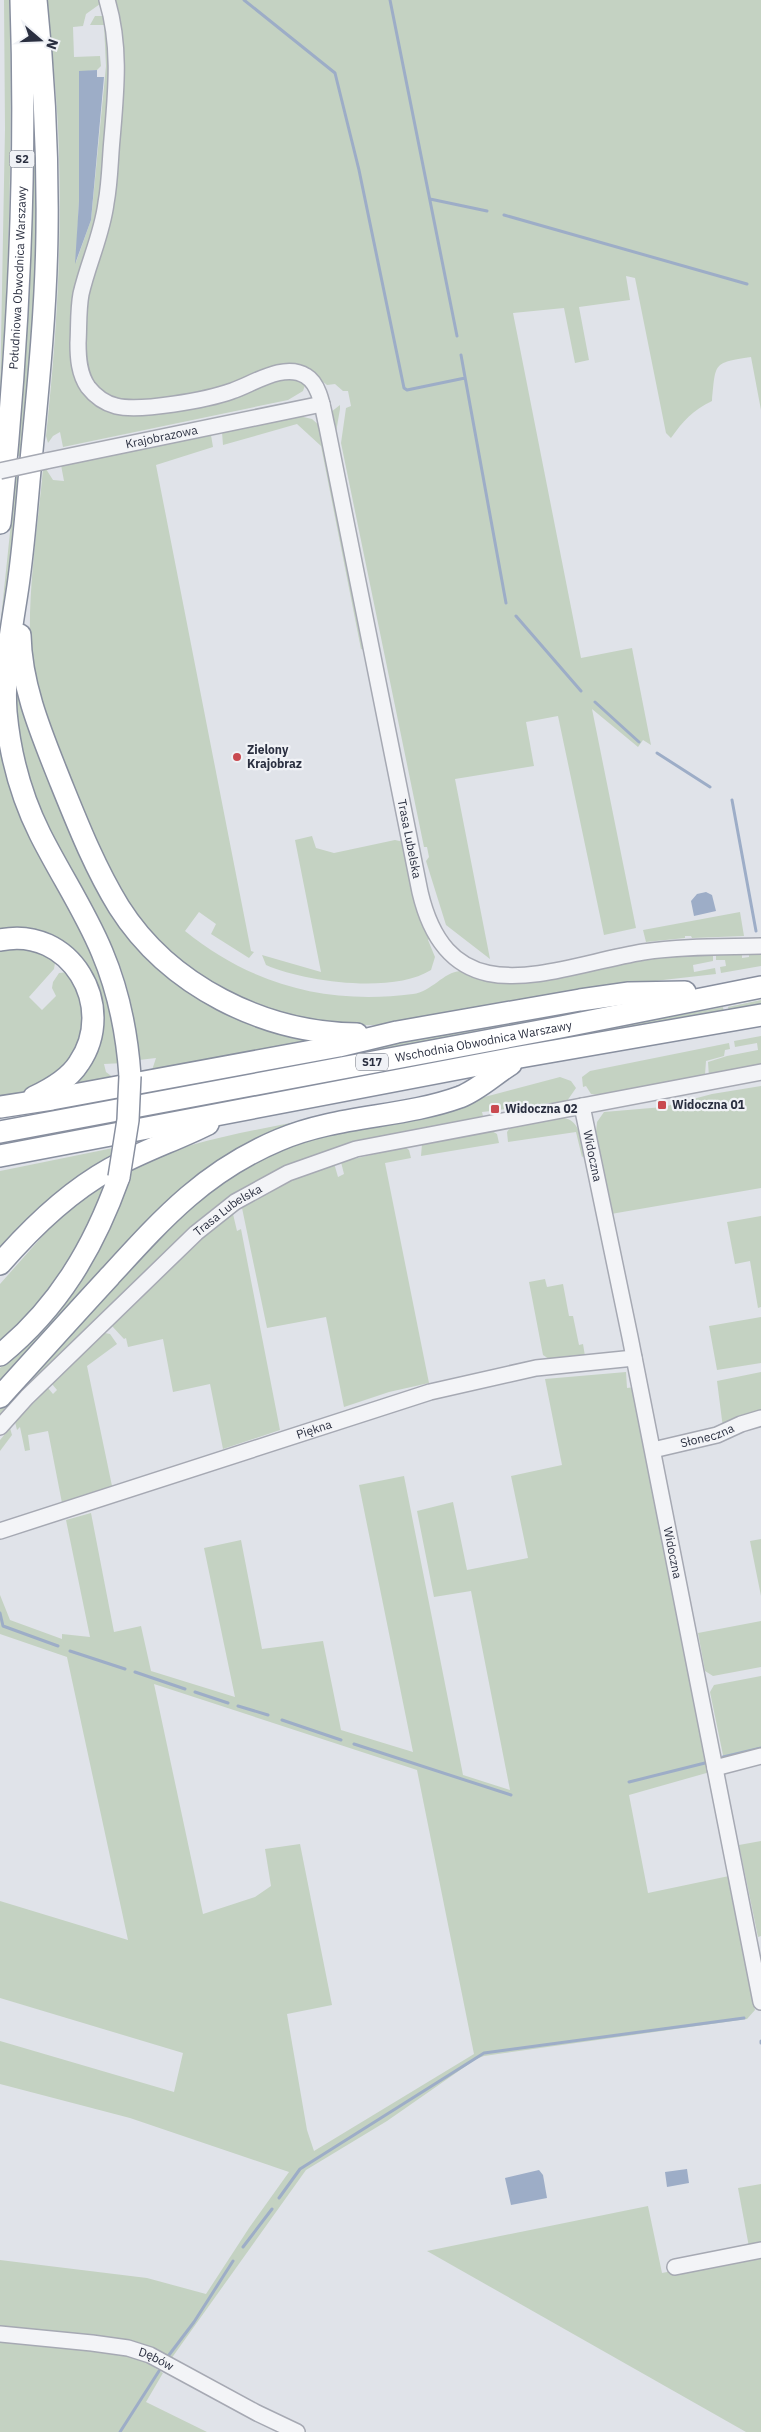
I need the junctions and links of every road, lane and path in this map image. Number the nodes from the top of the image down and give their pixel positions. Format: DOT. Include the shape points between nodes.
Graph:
graph roads {
  1 [pos="22,0"];
  2 [pos="36,0"];
  3 [pos="107,0"];
  4 [pos="322,404"];
  5 [pos="0,471"];
  6 [pos="0,523"];
  7 [pos="18,583"];
  8 [pos="0,940"];
  9 [pos="761,946"];
  10 [pos="752,989"];
  11 [pos="761,1015"];
  12 [pos="397,1032"];
  13 [pos="520,1058"];
  14 [pos="761,1072"];
  15 [pos="6,1106"];
  16 [pos="582,1106"];
  17 [pos="231,1112"];
  18 [pos="0,1132"];
  19 [pos="0,1156"];
  20 [pos="0,1264"];
  21 [pos="0,1355"];
  22 [pos="634,1358"];
  23 [pos="0,1397"];
  24 [pos="761,1418"];
  25 [pos="0,1427"];
  26 [pos="653,1450"];
  27 [pos="0,1531"];
  28 [pos="761,1756"];
  29 [pos="715,1768"];
  30 [pos="761,2002"];
  31 [pos="761,2250"];
  32 [pos="675,2266"];
  33 [pos="0,2334"];
  34 [pos="297,2432"];
  1 -- 6 [label="highway, Południowa Obwodnica Warszawy / S2" via="20,266"];
  2 -- 7 [label="highway" via="44,85 47,234 42,344"];
  3 -- 4 [label="street, Trasa Lubelska" via="117,48 118,80 107,202 78,311 79,364 86,384 108,403 139,407 223,394 281,372 292,371 308,376 315,383"];
  4 -- 5 [label="street, Krajobrazowa, bridge"];
  4 -- 9 [label="street, Trasa Lubelska" via="421,899 430,924 446,949 476,970 514,977 645,952"];
  7 -- 12 [label="highway" via="24,676 34,712 103,879 140,934 195,983 250,1013 314,1031 338,1034"];
  7 -- 21 [label="highway, bridge" via="6,676 6,710 16,772 39,832 89,924 112,976 124,1025 130,1076 128,1120 119,1177 101,1226 68,1284 44,1314"];
  8 -- 15 [label="highway" via="28,939 47,945 67,958 85,981 92,998 94,1017 88,1047 73,1070 50,1088"];
  10 -- 12 [label="highway" via="630,993"];
  10 -- 18 [label="highway, Wschodnia Obwodnica Warszawy / S17"];
  11 -- 13 [label="highway, Wschodnia Obwodnica Warszawy / S17"];
  12 -- 15 [label="highway" via="340,1046"];
  13 -- 17 [label="highway, S17"];
  13 -- 23 [label="highway" via="460,1097 313,1129 266,1146 224,1168 161,1221"];
  14 -- 16 [label="street, Trasa Lubelska"];
  16 -- 22 [label="street, Widoczna"];
  16 -- 25 [label="street, Trasa Lubelska" via="356,1149 316,1161 271,1181 235,1202 196,1233"];
  17 -- 19 [label="highway, S17"];
  17 -- 20 [label="highway" via="134,1157 89,1182 43,1217"];
  22 -- 26 [label="street, Widoczna"];
  22 -- 27 [label="street, Piękna" via="536,1368 430,1392"];
  24 -- 26 [label="street, Słoneczna" via="717,1435"];
  26 -- 29 [label="street, Widoczna"];
  28 -- 29 [label="street"];
  29 -- 30 [label="street, Widoczna"];
  31 -- 32 [label="street"];
  33 -- 34 [label="street, Dębów" via="128,2348 150,2355"];
}
